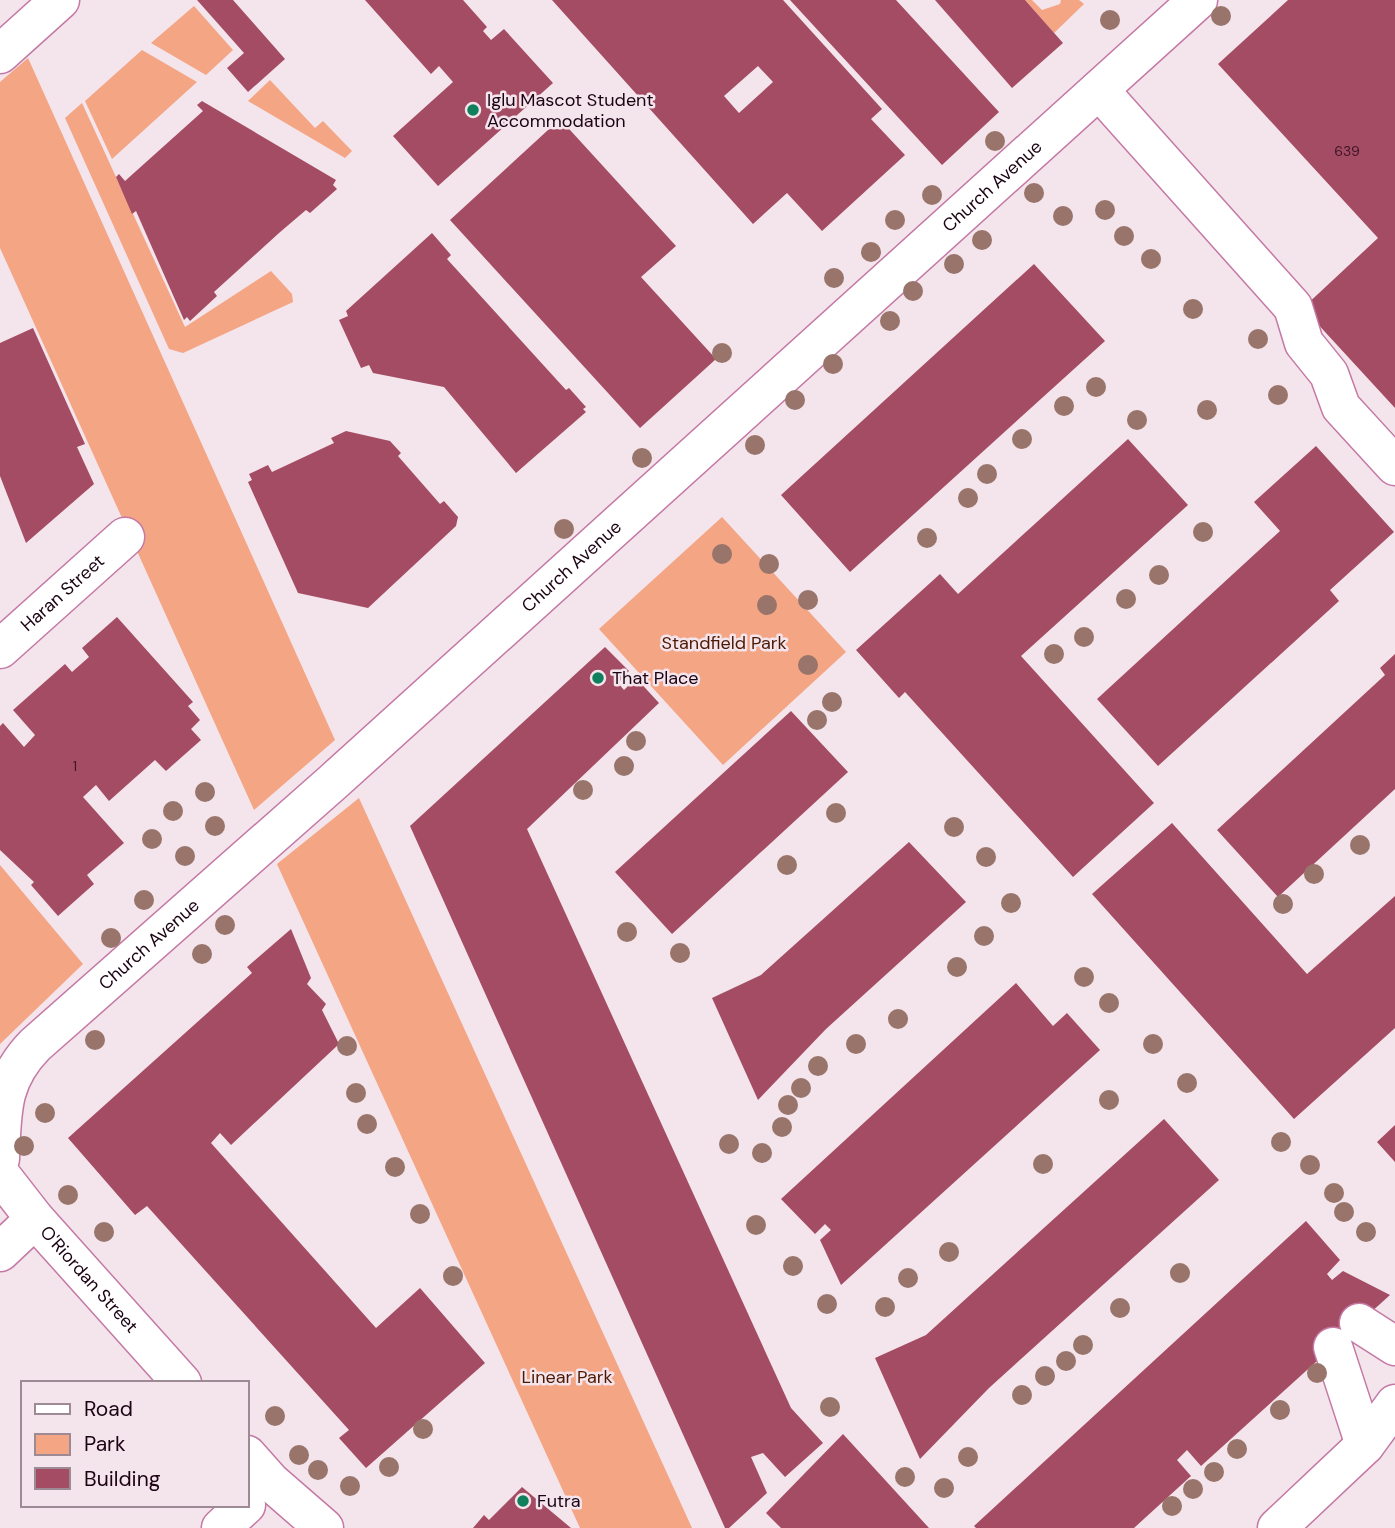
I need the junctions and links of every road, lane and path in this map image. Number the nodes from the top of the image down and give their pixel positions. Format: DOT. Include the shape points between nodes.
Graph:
graph roads {
  1 [pos="60,0"];
  2 [pos="1198,0"];
  3 [pos="0,54"];
  4 [pos="1099,90"];
  5 [pos="1395,466"];
  6 [pos="125,537"];
  7 [pos="0,649"];
  8 [pos="0,1159"];
  9 [pos="0,1174"];
  10 [pos="35,1219"];
  11 [pos="0,1252"];
  12 [pos="1395,1346"];
  13 [pos="179,1381"];
  14 [pos="1395,1404"];
  15 [pos="1380,1437"];
  16 [pos="253,1487"];
  17 [pos="237,1507"];
  18 [pos="221,1528"];
  19 [pos="324,1528"];
  20 [pos="1277,1528"];
  1 -- 3 [label="street"];
  2 -- 4 [label="street, Church Avenue"];
  4 -- 5 [label="street" via="1293,307 1304,343 1329,374 1340,407"];
  4 -- 8 [label="street, Church Avenue" via="22,1058 3,1100"];
  6 -- 7 [label="street, Haran Street"];
  9 -- 10 [label="street, O'Riordan Street"];
  10 -- 11 [label="street"];
  10 -- 13 [label="street, O'Riordan Street"];
  12 -- 15 [label="street" via="1346,1335"];
  14 -- 15 [label="street"];
  15 -- 20 [label="street"];
  16 -- 19 [label="street"];
  17 -- 18 [label="street"];
}
